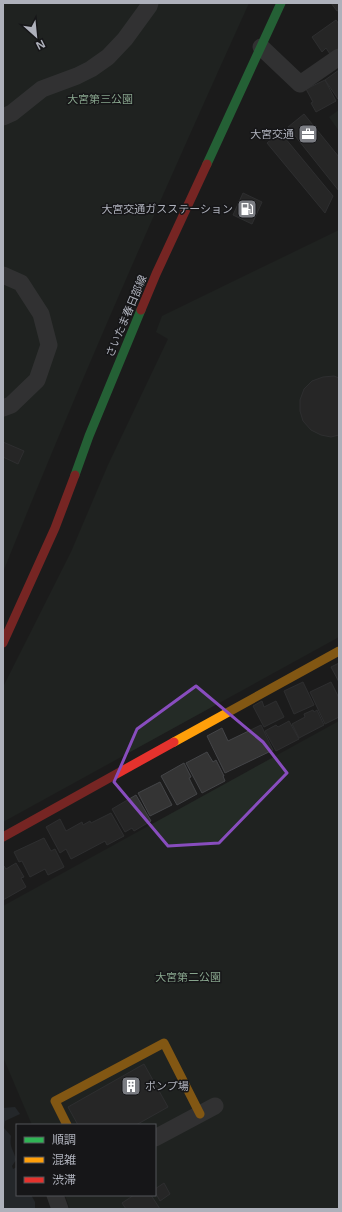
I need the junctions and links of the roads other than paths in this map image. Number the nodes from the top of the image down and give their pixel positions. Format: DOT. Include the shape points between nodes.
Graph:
graph roads {
  1 [pos="150,3"];
  2 [pos="281,3"];
  3 [pos="261,47"];
  4 [pos="339,57"];
  5 [pos="3,117"];
  6 [pos="3,275"];
  7 [pos="3,408"];
  8 [pos="3,643"];
  9 [pos="339,651"];
  10 [pos="3,837"];
  11 [pos="207,1110"];
  12 [pos="66,1124"];
  13 [pos="156,1137"];
  14 [pos="55,1196"];
  15 [pos="60,1209"];
  1 -- 5 [label="street" via="108,57 81,74 42,90"];
  2 -- 3 [label="main road, さいたま春日部線"];
  3 -- 4 [label="street" via="300,84"];
  3 -- 8 [label="main road, さいたま春日部線" via="156,274 89,436 55,528"];
  6 -- 7 [label="street" via="21,283 41,314 49,345 37,380 11,405"];
  9 -- 10 [label="main road"];
  11 -- 12 [label="main road" via="164,1043 55,1101"];
  11 -- 13 [label="street"];
  14 -- 15 [label="street"];
}
